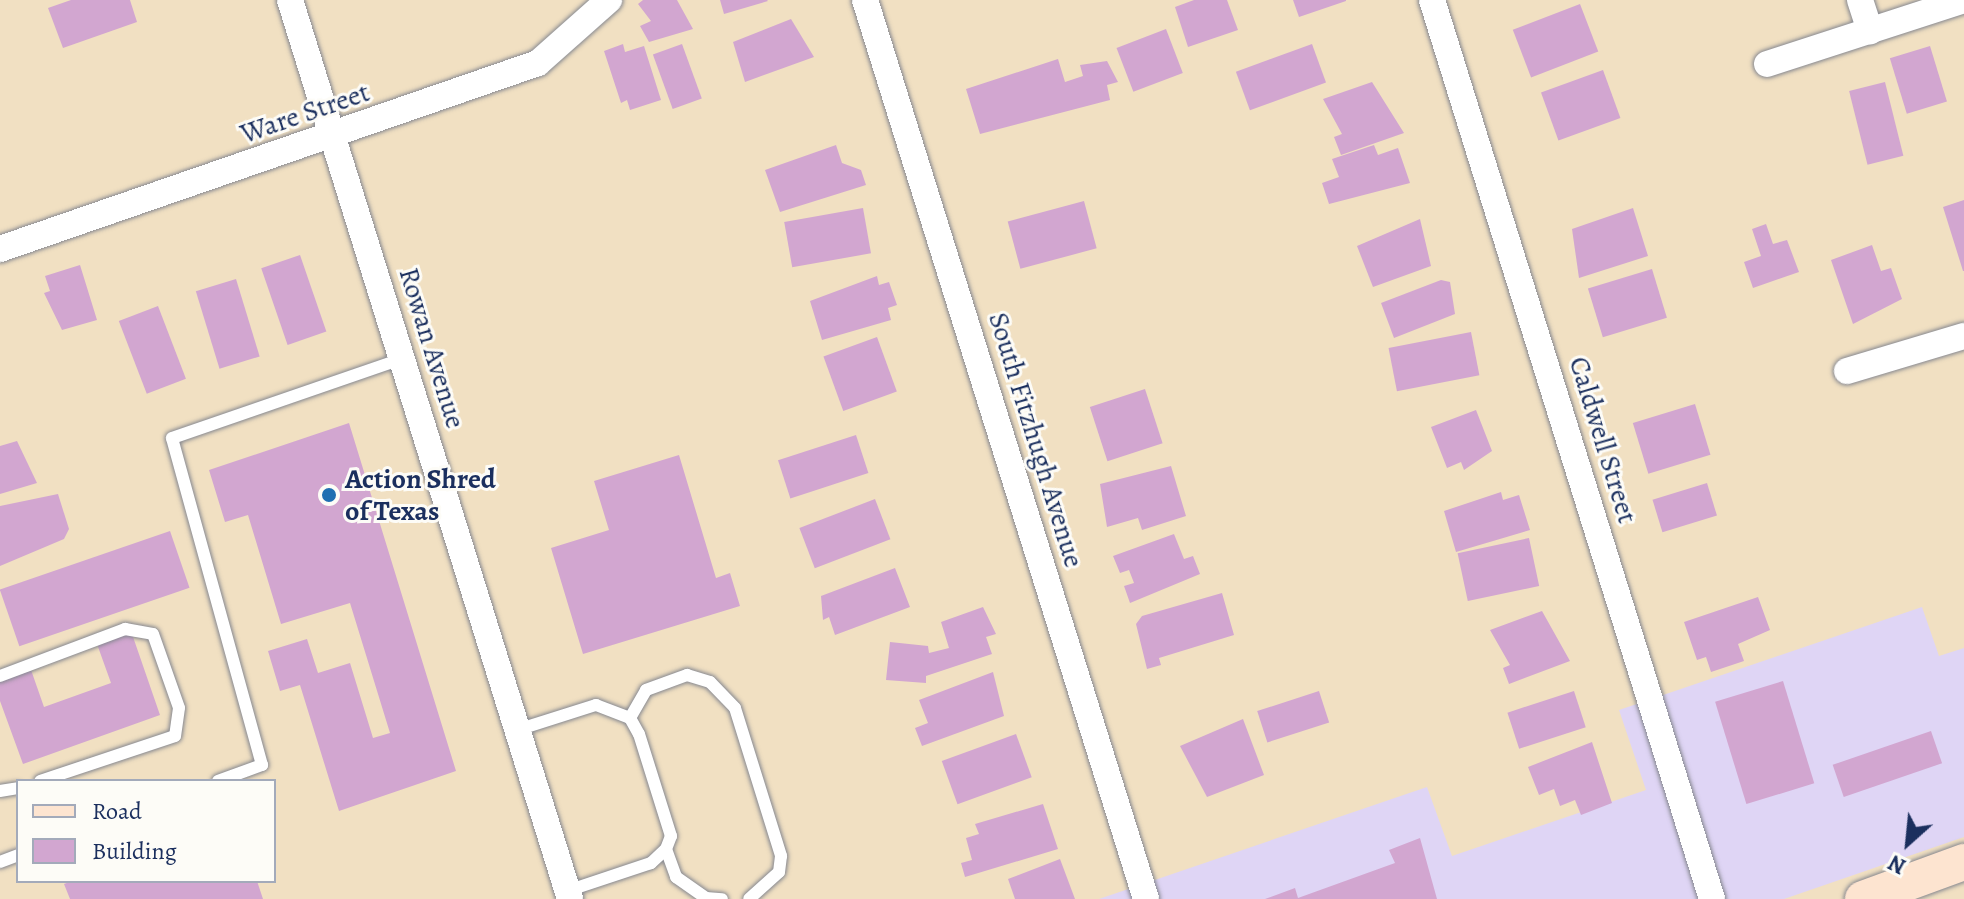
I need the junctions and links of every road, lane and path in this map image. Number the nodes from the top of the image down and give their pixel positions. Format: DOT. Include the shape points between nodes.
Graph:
graph roads {
  1 [pos="290,0"];
  2 [pos="609,0"];
  3 [pos="865,0"];
  4 [pos="1432,0"];
  5 [pos="1860,0"];
  6 [pos="1964,0"];
  7 [pos="1870,31"];
  8 [pos="1767,64"];
  9 [pos="332,138"];
  10 [pos="0,249"];
  11 [pos="1964,336"];
  12 [pos="402,359"];
  13 [pos="1847,371"];
  14 [pos="0,676"];
  15 [pos="630,718"];
  16 [pos="517,730"];
  17 [pos="46,779"];
  18 [pos="224,779"];
  19 [pos="666,849"];
  20 [pos="1964,862"];
  21 [pos="1924,889"];
  22 [pos="568,895"];
  23 [pos="722,899"];
  24 [pos="749,899"];
  25 [pos="1146,899"];
  26 [pos="1712,899"];
  27 [pos="1863,899"];
  1 -- 9 [label="street, Rowan Avenue"];
  2 -- 9 [label="street, Ware Street" via="538,63"];
  3 -- 25 [label="street, South Fitzhugh Avenue"];
  4 -- 26 [label="street, Caldwell Street"];
  5 -- 7 [label="street"];
  6 -- 7 [label="street"];
  7 -- 8 [label="street"];
  9 -- 10 [label="street, Ware Street"];
  9 -- 12 [label="street, Rowan Avenue"];
  11 -- 13 [label="street"];
  12 -- 16 [label="street, Rowan Avenue"];
  12 -- 18 [label="lane" via="172,438 262,765"];
  14 -- 17 [label="lane" via="125,629 153,634 179,708 175,736"];
  15 -- 16 [label="lane" via="596,705"];
  15 -- 19 [label="lane" via="671,836"];
  15 -- 24 [label="lane" via="646,690 687,675 710,682 735,708 781,856 779,872"];
  16 -- 22 [label="street, Rowan Avenue"];
  19 -- 22 [label="lane" via="651,863"];
  19 -- 23 [label="lane" via="676,877 706,898"];
  20 -- 21 [label="main road"];
  21 -- 27 [label="main road"];
}
